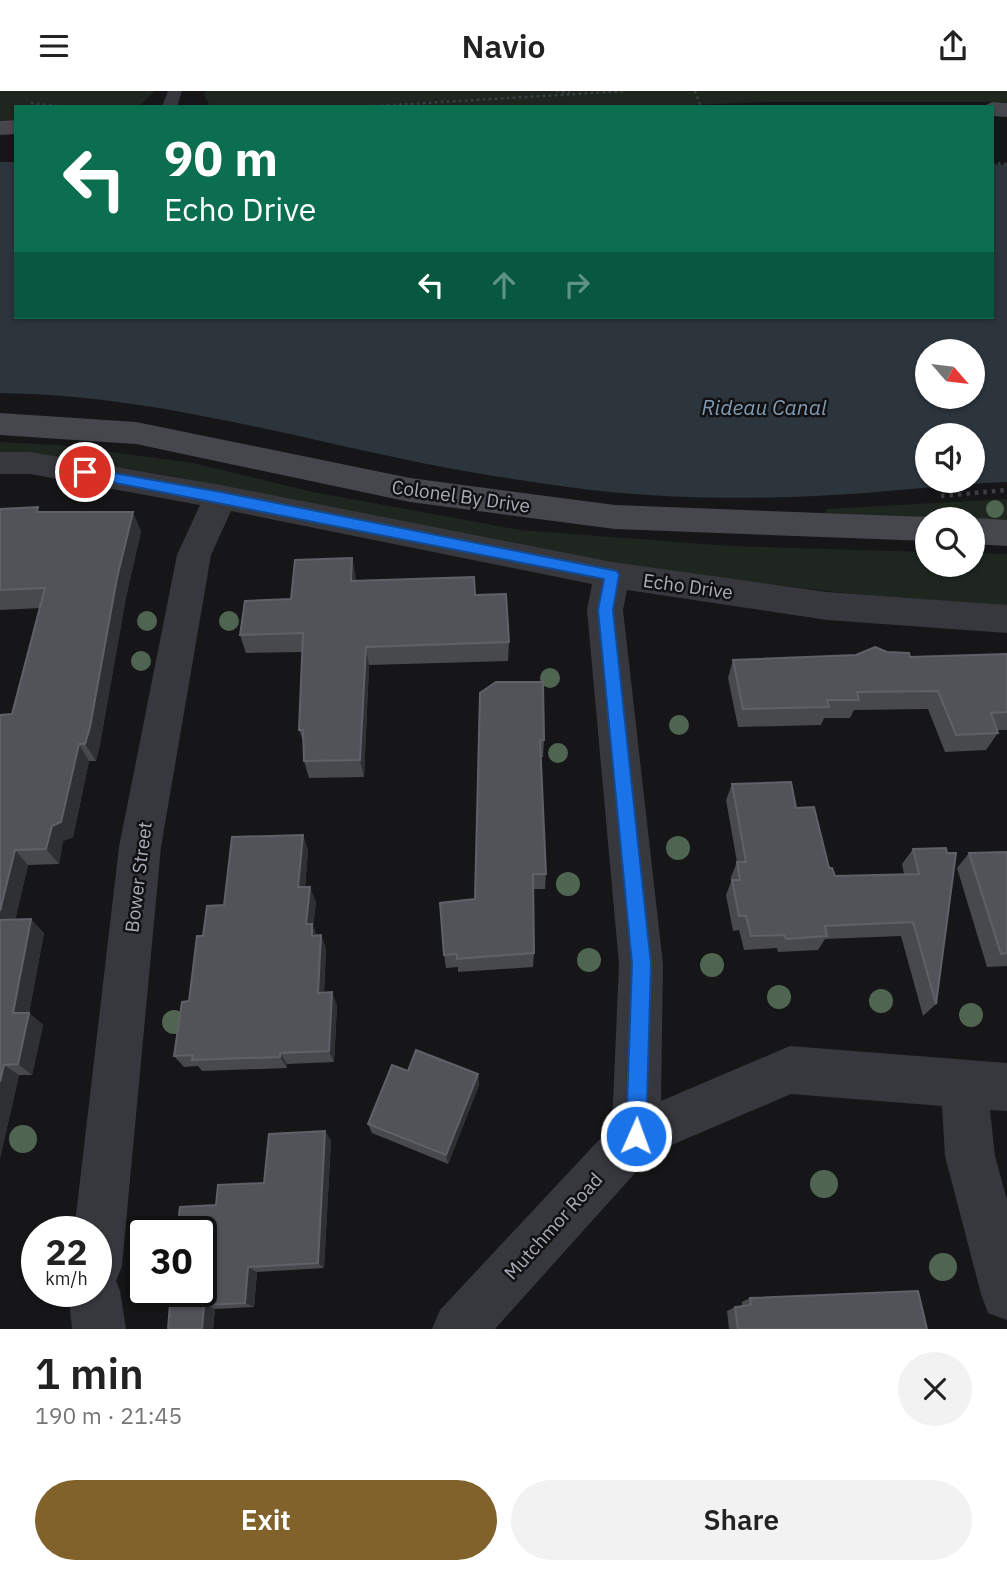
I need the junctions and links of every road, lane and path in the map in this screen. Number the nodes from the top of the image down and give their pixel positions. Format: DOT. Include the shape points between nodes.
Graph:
graph roads {
  1 [pos="556,91"];
  2 [pos="626,91"];
  3 [pos="578,95"];
  4 [pos="394,105"];
  5 [pos="0,424"];
  6 [pos="0,463"];
  7 [pos="221,497"];
  8 [pos="915,529"];
  9 [pos="985,532"];
  10 [pos="1007,533"];
  11 [pos="612,575"];
  12 [pos="1007,619"];
  13 [pos="985,1085"];
  14 [pos="636,1136"];
  15 [pos="101,1216"];
  16 [pos="1007,1294"];
  17 [pos="96,1307"];
  18 [pos="99,1329"];
  19 [pos="459,1329"];
  1 -- 3 [label="path"];
  2 -- 3 [label="path"];
  3 -- 4 [label="path"];
  5 -- 8 [label="main road, Colonel By Drive" via="136,433 410,490 615,517"];
  6 -- 7 [label="street, Echo Drive" via="30,463"];
  7 -- 11 [label="street, Echo Drive"];
  7 -- 15 [label="street, Bower Street" via="194,555 140,847"];
  9 -- 10 [label="main road"];
  11 -- 12 [label="street, Echo Drive" via="827,606"];
  11 -- 14 [label="street" via="605,610 641,964"];
  13 -- 14 [label="street" via="790,1070"];
  13 -- 16 [label="street" via="970,1156"];
  14 -- 19 [label="street, Mutchmor Road"];
  17 -- 18 [label="street"];
}
